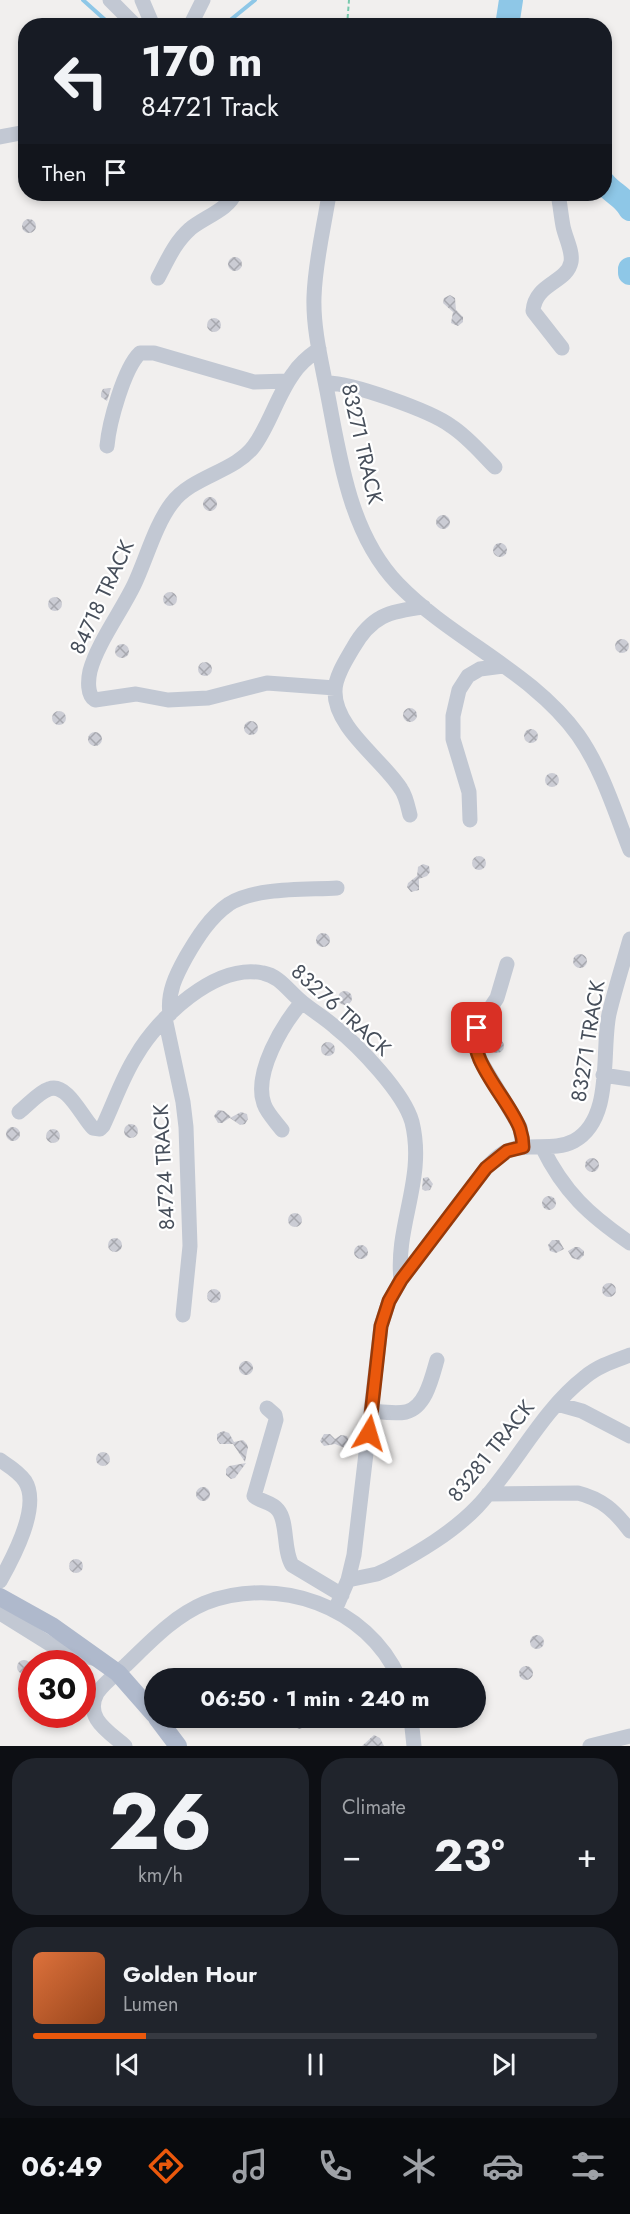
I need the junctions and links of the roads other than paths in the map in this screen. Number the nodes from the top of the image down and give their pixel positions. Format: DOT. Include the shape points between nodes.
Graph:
graph roads {
  1 [pos="110,0"];
  2 [pos="142,0"];
  3 [pos="203,0"];
  4 [pos="128,18"];
  5 [pos="150,18"];
  6 [pos="194,18"];
  7 [pos="18,134"];
  8 [pos="0,137"];
  9 [pos="230,201"];
  10 [pos="328,201"];
  11 [pos="559,201"];
  12 [pos="158,278"];
  13 [pos="562,348"];
  14 [pos="319,349"];
  15 [pos="288,381"];
  16 [pos="326,383"];
  17 [pos="107,446"];
  18 [pos="495,467"];
  19 [pos="424,606"];
  20 [pos="503,666"];
  21 [pos="335,688"];
  22 [pos="410,815"];
  23 [pos="470,820"];
  24 [pos="630,850"];
  25 [pos="337,888"];
  26 [pos="630,939"];
  27 [pos="507,964"];
  28 [pos="302,1002"];
  29 [pos="168,1016"];
  30 [pos="603,1076"];
  31 [pos="630,1079"];
  32 [pos="19,1112"];
  33 [pos="282,1130"];
  34 [pos="523,1147"];
  35 [pos="542,1147"];
  36 [pos="630,1243"];
  37 [pos="401,1280"];
  38 [pos="183,1316"];
  39 [pos="630,1356"];
  40 [pos="437,1360"];
  41 [pos="557,1404"];
  42 [pos="267,1408"];
  43 [pos="371,1411"];
  44 [pos="630,1436"];
  45 [pos="0,1460"];
  46 [pos="488,1494"];
  47 [pos="630,1532"];
  48 [pos="348,1580"];
  49 [pos="0,1581"];
  50 [pos="342,1595"];
  51 [pos="0,1597"];
  52 [pos="335,1610"];
  53 [pos="0,1613"];
  54 [pos="100,1659"];
  55 [pos="393,1668"];
  56 [pos="118,1672"];
  57 [pos="144,1702"];
  58 [pos="165,1728"];
  59 [pos="412,1728"];
  60 [pos="630,1736"];
  61 [pos="125,1746"];
  62 [pos="178,1746"];
  63 [pos="415,1746"];
  64 [pos="590,1746"];
  1 -- 4 [label="street"];
  2 -- 5 [label="street"];
  3 -- 6 [label="street"];
  7 -- 8 [label="street"];
  9 -- 12 [label="street" via="180,240"];
  10 -- 14 [label="street, 83271 TRACK" via="314,296"];
  11 -- 13 [label="street" via="571,264 537,296 533,311"];
  14 -- 15 [label="street, 84718 TRACK" via="304,360"];
  14 -- 16 [label="street, 83271 TRACK"];
  15 -- 17 [label="street" via="254,382 154,353 140,353 114,408"];
  15 -- 21 [label="street, 84718 TRACK" via="250,452 172,502 93,663 89,691 95,700 136,694 180,700 208,698 267,683"];
  16 -- 18 [label="street" via="351,386 445,422"];
  16 -- 19 [label="street, 83271 TRACK" via="340,458 362,528 387,571"];
  19 -- 20 [label="street, 83271 TRACK"];
  19 -- 21 [label="street" via="388,613 372,623 359,638"];
  20 -- 23 [label="street" via="473,672 463,683 453,716 453,739 470,792"];
  20 -- 24 [label="street, 83271 TRACK" via="555,707 579,736 608,792"];
  21 -- 22 [label="street" via="341,714 359,741 402,789"];
  25 -- 29 [label="street" via="261,894 230,903 209,922 183,963 171,992"];
  26 -- 30 [label="street, 83271 TRACK" via="609,1013"];
  27 -- 34 [label="street" via="497,998 477,1028 474,1040 480,1060 520,1127"];
  28 -- 29 [label="street, 83276 TRACK" via="274,977 254,972 207,984"];
  28 -- 33 [label="street" via="285,1024 264,1076 264,1104"];
  28 -- 37 [label="street, 83276 TRACK" via="339,1029 378,1069 411,1120 416,1167 402,1236"];
  29 -- 32 [label="street, 83276 TRACK" via="134,1058 102,1128 93,1128 58,1088 47,1089"];
  29 -- 38 [label="street, 84724 TRACK" via="186,1127 190,1246"];
  30 -- 31 [label="street"];
  30 -- 35 [label="street, 83271 TRACK" via="600,1106 591,1127 566,1145"];
  34 -- 35 [label="street, 83271 TRACK"];
  34 -- 37 [label="street, 83271 TRACK" via="507,1151 486,1168"];
  35 -- 36 [label="street" via="578,1202"];
  37 -- 43 [label="street, 83271 TRACK" via="381,1326"];
  39 -- 41 [label="street, 83281 TRACK" via="586,1376"];
  40 -- 43 [label="street" via="417,1406 401,1413"];
  41 -- 44 [label="street" via="591,1415"];
  41 -- 46 [label="street, 83281 TRACK"];
  42 -- 50 [label="street" via="276,1420 254,1496 281,1513 292,1565"];
  43 -- 48 [label="street, 83271 TRACK"];
  45 -- 49 [label="street" via="19,1473 30,1496 17,1551"];
  46 -- 47 [label="street" via="591,1496 612,1509"];
  46 -- 48 [label="street, 83281 TRACK" via="452,1529 407,1558 377,1574"];
  48 -- 50 [label="street, 83271 TRACK"];
  50 -- 52 [label="street, 83271 TRACK"];
  51 -- 54 [label="main road"];
  52 -- 55 [label="street" via="371,1637"];
  52 -- 56 [label="street" via="296,1596 270,1593 222,1598 203,1604 167,1626"];
  53 -- 54 [label="street" via="61,1651"];
  54 -- 56 [label="main road"];
  56 -- 57 [label="main road"];
  56 -- 61 [label="street" via="97,1693 92,1708 95,1717"];
  58 -- 62 [label="main road"];
  59 -- 63 [label="street"];
  60 -- 64 [label="street"];
}
